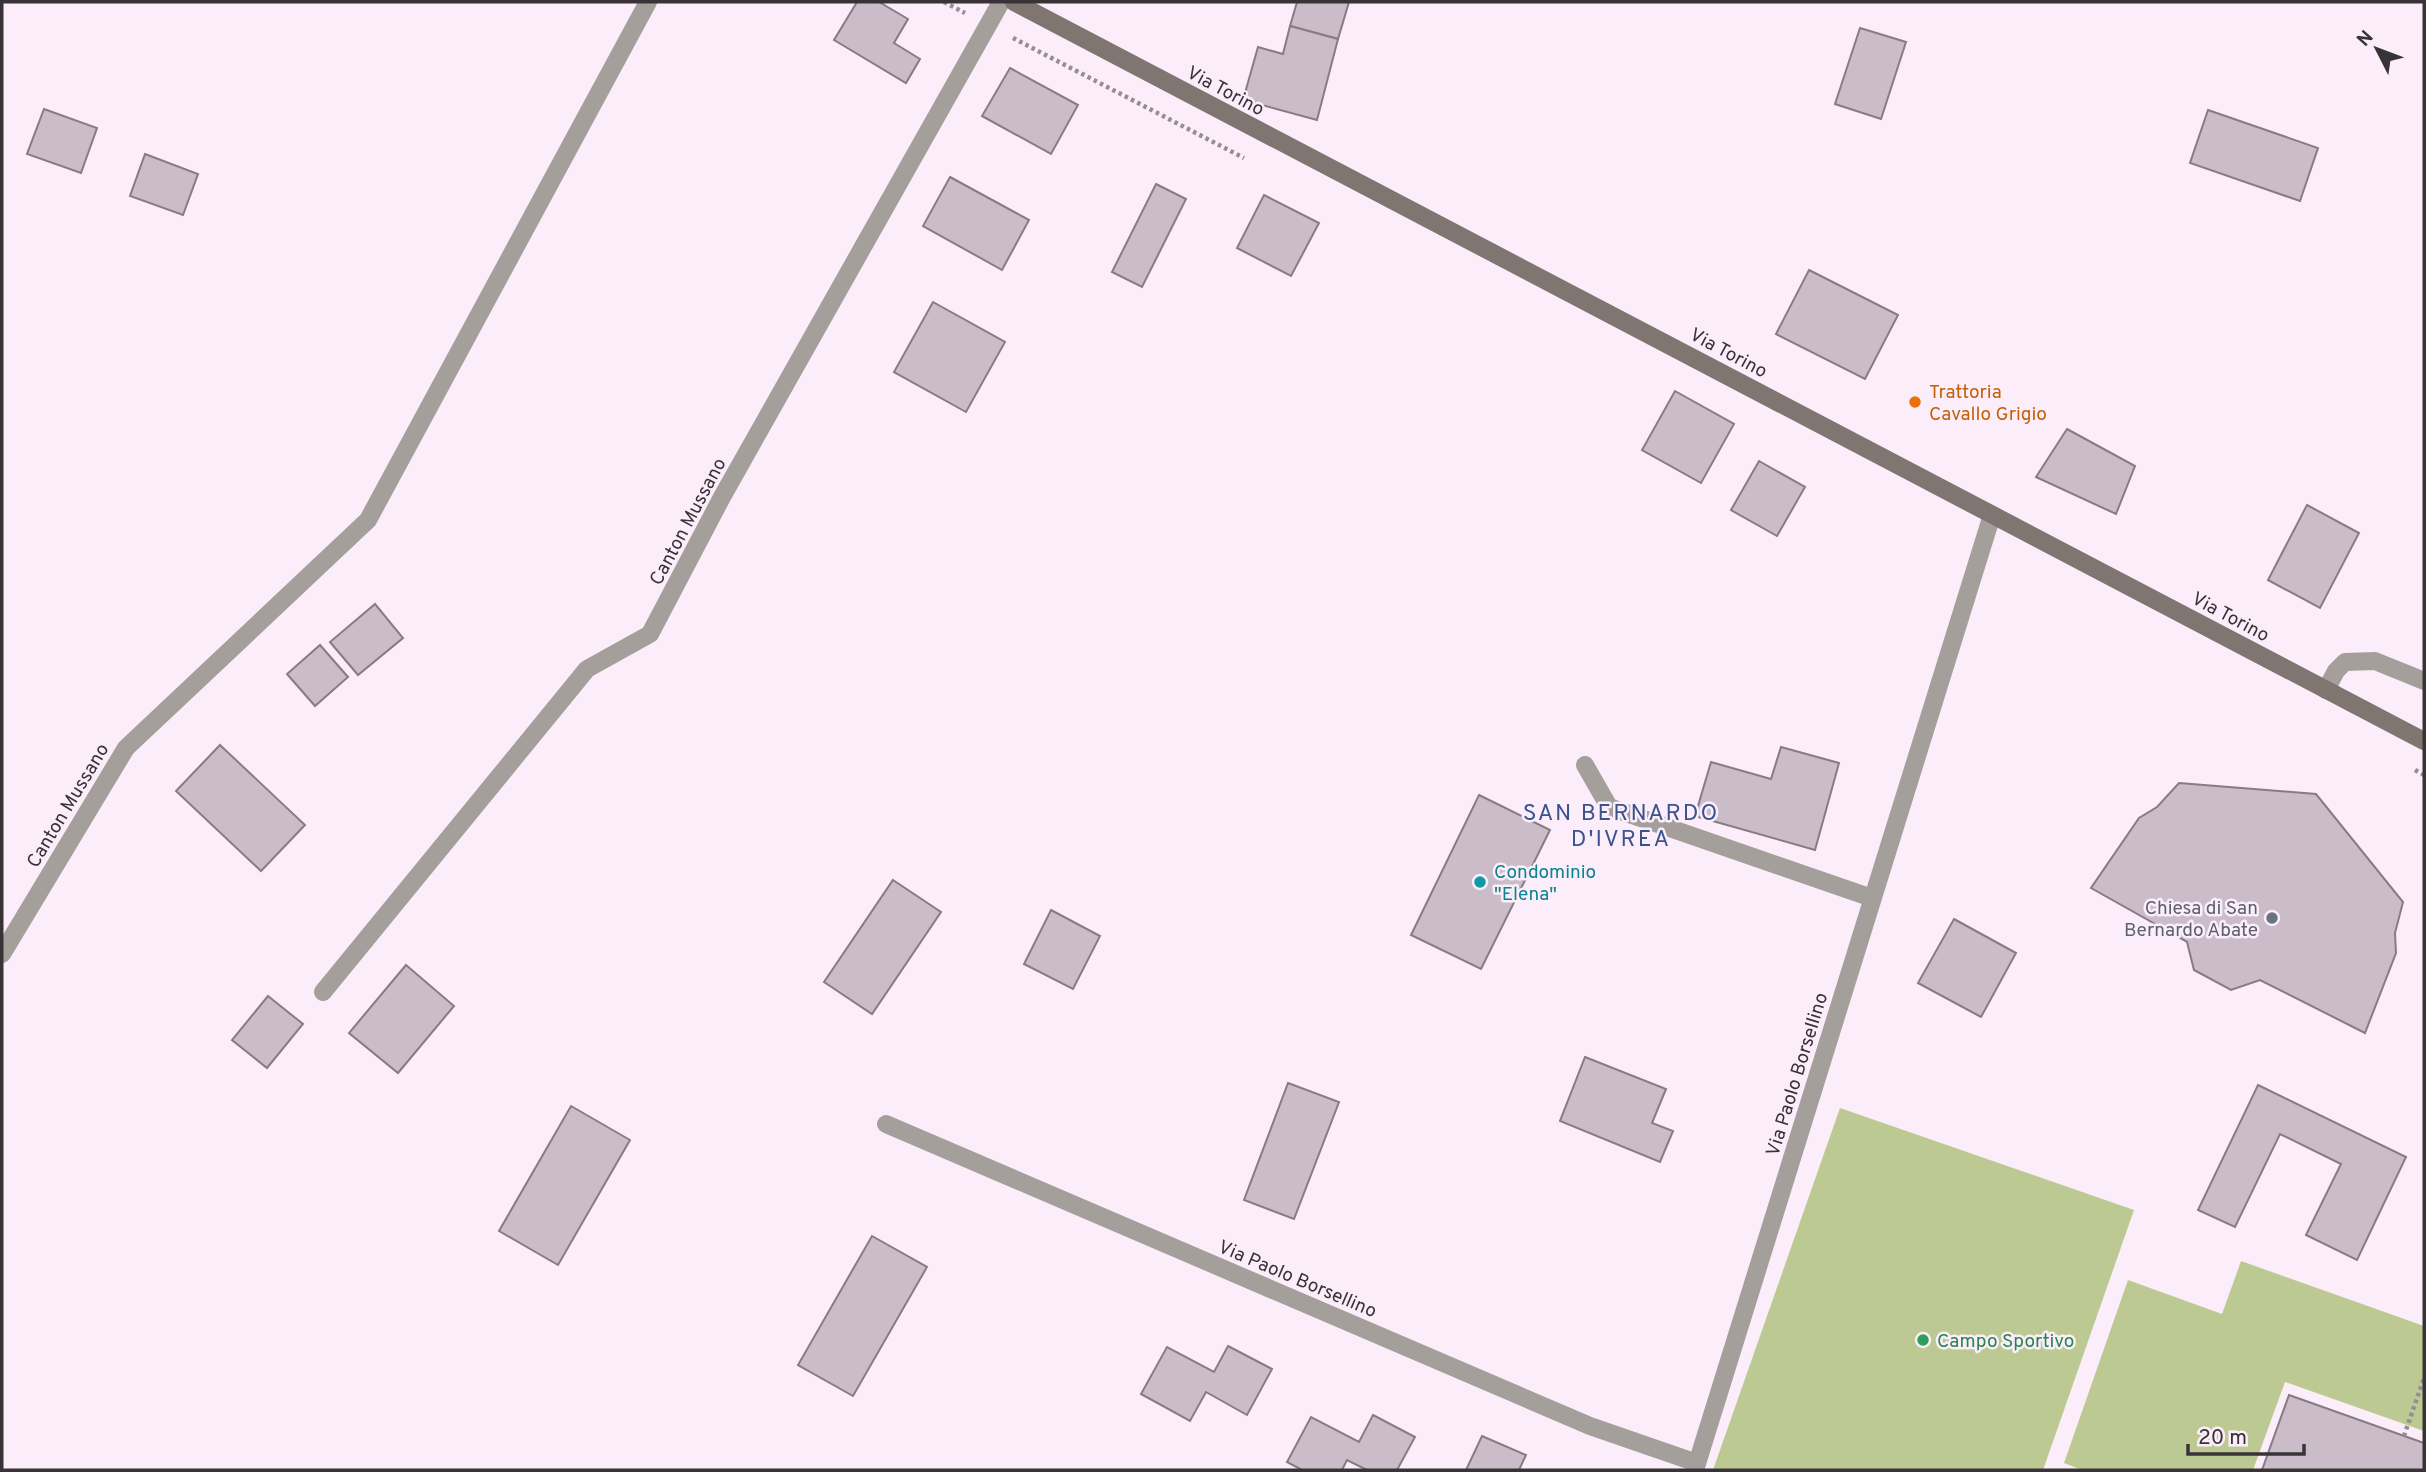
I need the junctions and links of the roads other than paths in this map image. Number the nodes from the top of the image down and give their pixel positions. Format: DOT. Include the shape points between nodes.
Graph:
graph roads {
  1 [pos="648,2"];
  2 [pos="1002,2"];
  3 [pos="1014,2"];
  4 [pos="1992,515"];
  5 [pos="2424,681"];
  6 [pos="2326,690"];
  7 [pos="2424,741"];
  8 [pos="1585,765"];
  9 [pos="1872,898"];
  10 [pos="2,954"];
  11 [pos="323,992"];
  12 [pos="886,1124"];
  13 [pos="1696,1467"];
  1 -- 10 [label="street, Canton Mussano" via="368,520 126,748"];
  2 -- 11 [label="street, Canton Mussano" via="722,496 650,634 587,669"];
  3 -- 4 [label="street, Via Torino"];
  4 -- 6 [label="street, Via Torino"];
  4 -- 9 [label="street, Via Paolo Borsellino"];
  5 -- 6 [label="street" via="2375,661 2345,662"];
  6 -- 7 [label="street, Via Torino"];
  8 -- 9 [label="street" via="1609,807"];
  9 -- 13 [label="street, Via Paolo Borsellino"];
  12 -- 13 [label="street, Via Paolo Borsellino" via="1590,1426"];
}
